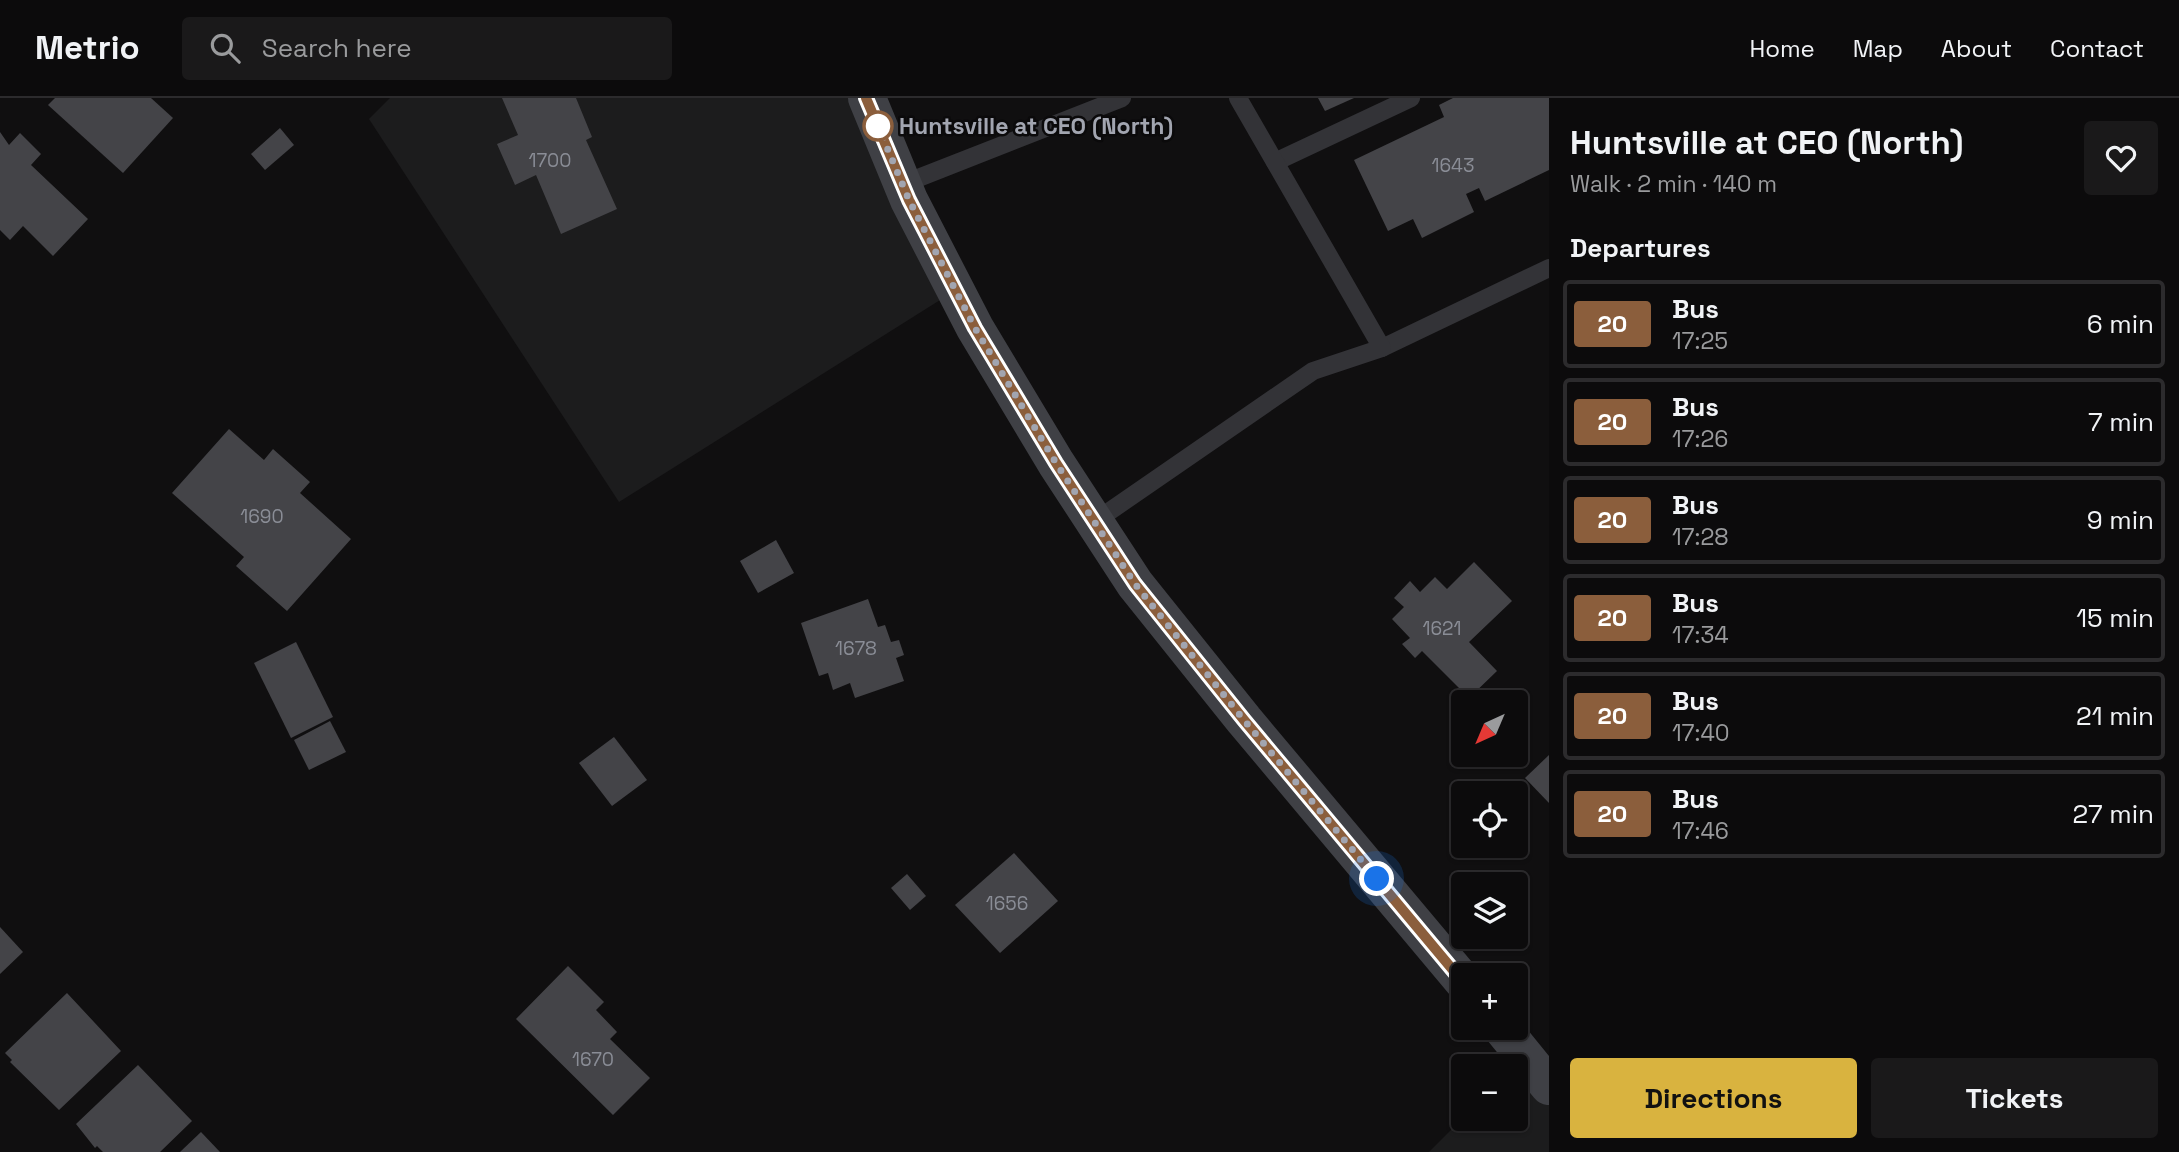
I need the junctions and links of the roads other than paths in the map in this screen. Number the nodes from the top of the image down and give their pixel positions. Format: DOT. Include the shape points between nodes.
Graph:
graph roads {
  1 [pos="866,98"];
  2 [pos="1122,98"];
  3 [pos="1237,98"];
  4 [pos="1411,98"];
  5 [pos="1275,162"];
  6 [pos="903,184"];
  7 [pos="1549,268"];
  8 [pos="1382,348"];
  9 [pos="1094,522"];
  10 [pos="1451,967"];
  11 [pos="1512,1040"];
  12 [pos="1549,1086"];
  1 -- 6 [label="main road"];
  2 -- 6 [label="lane"];
  3 -- 5 [label="lane"];
  4 -- 5 [label="lane"];
  5 -- 8 [label="lane"];
  6 -- 9 [label="main road" via="975,328"];
  7 -- 8 [label="lane"];
  8 -- 9 [label="lane" via="1313,372"];
  9 -- 10 [label="main road" via="1135,584 1244,720"];
  11 -- 12 [label="main road"];
}
